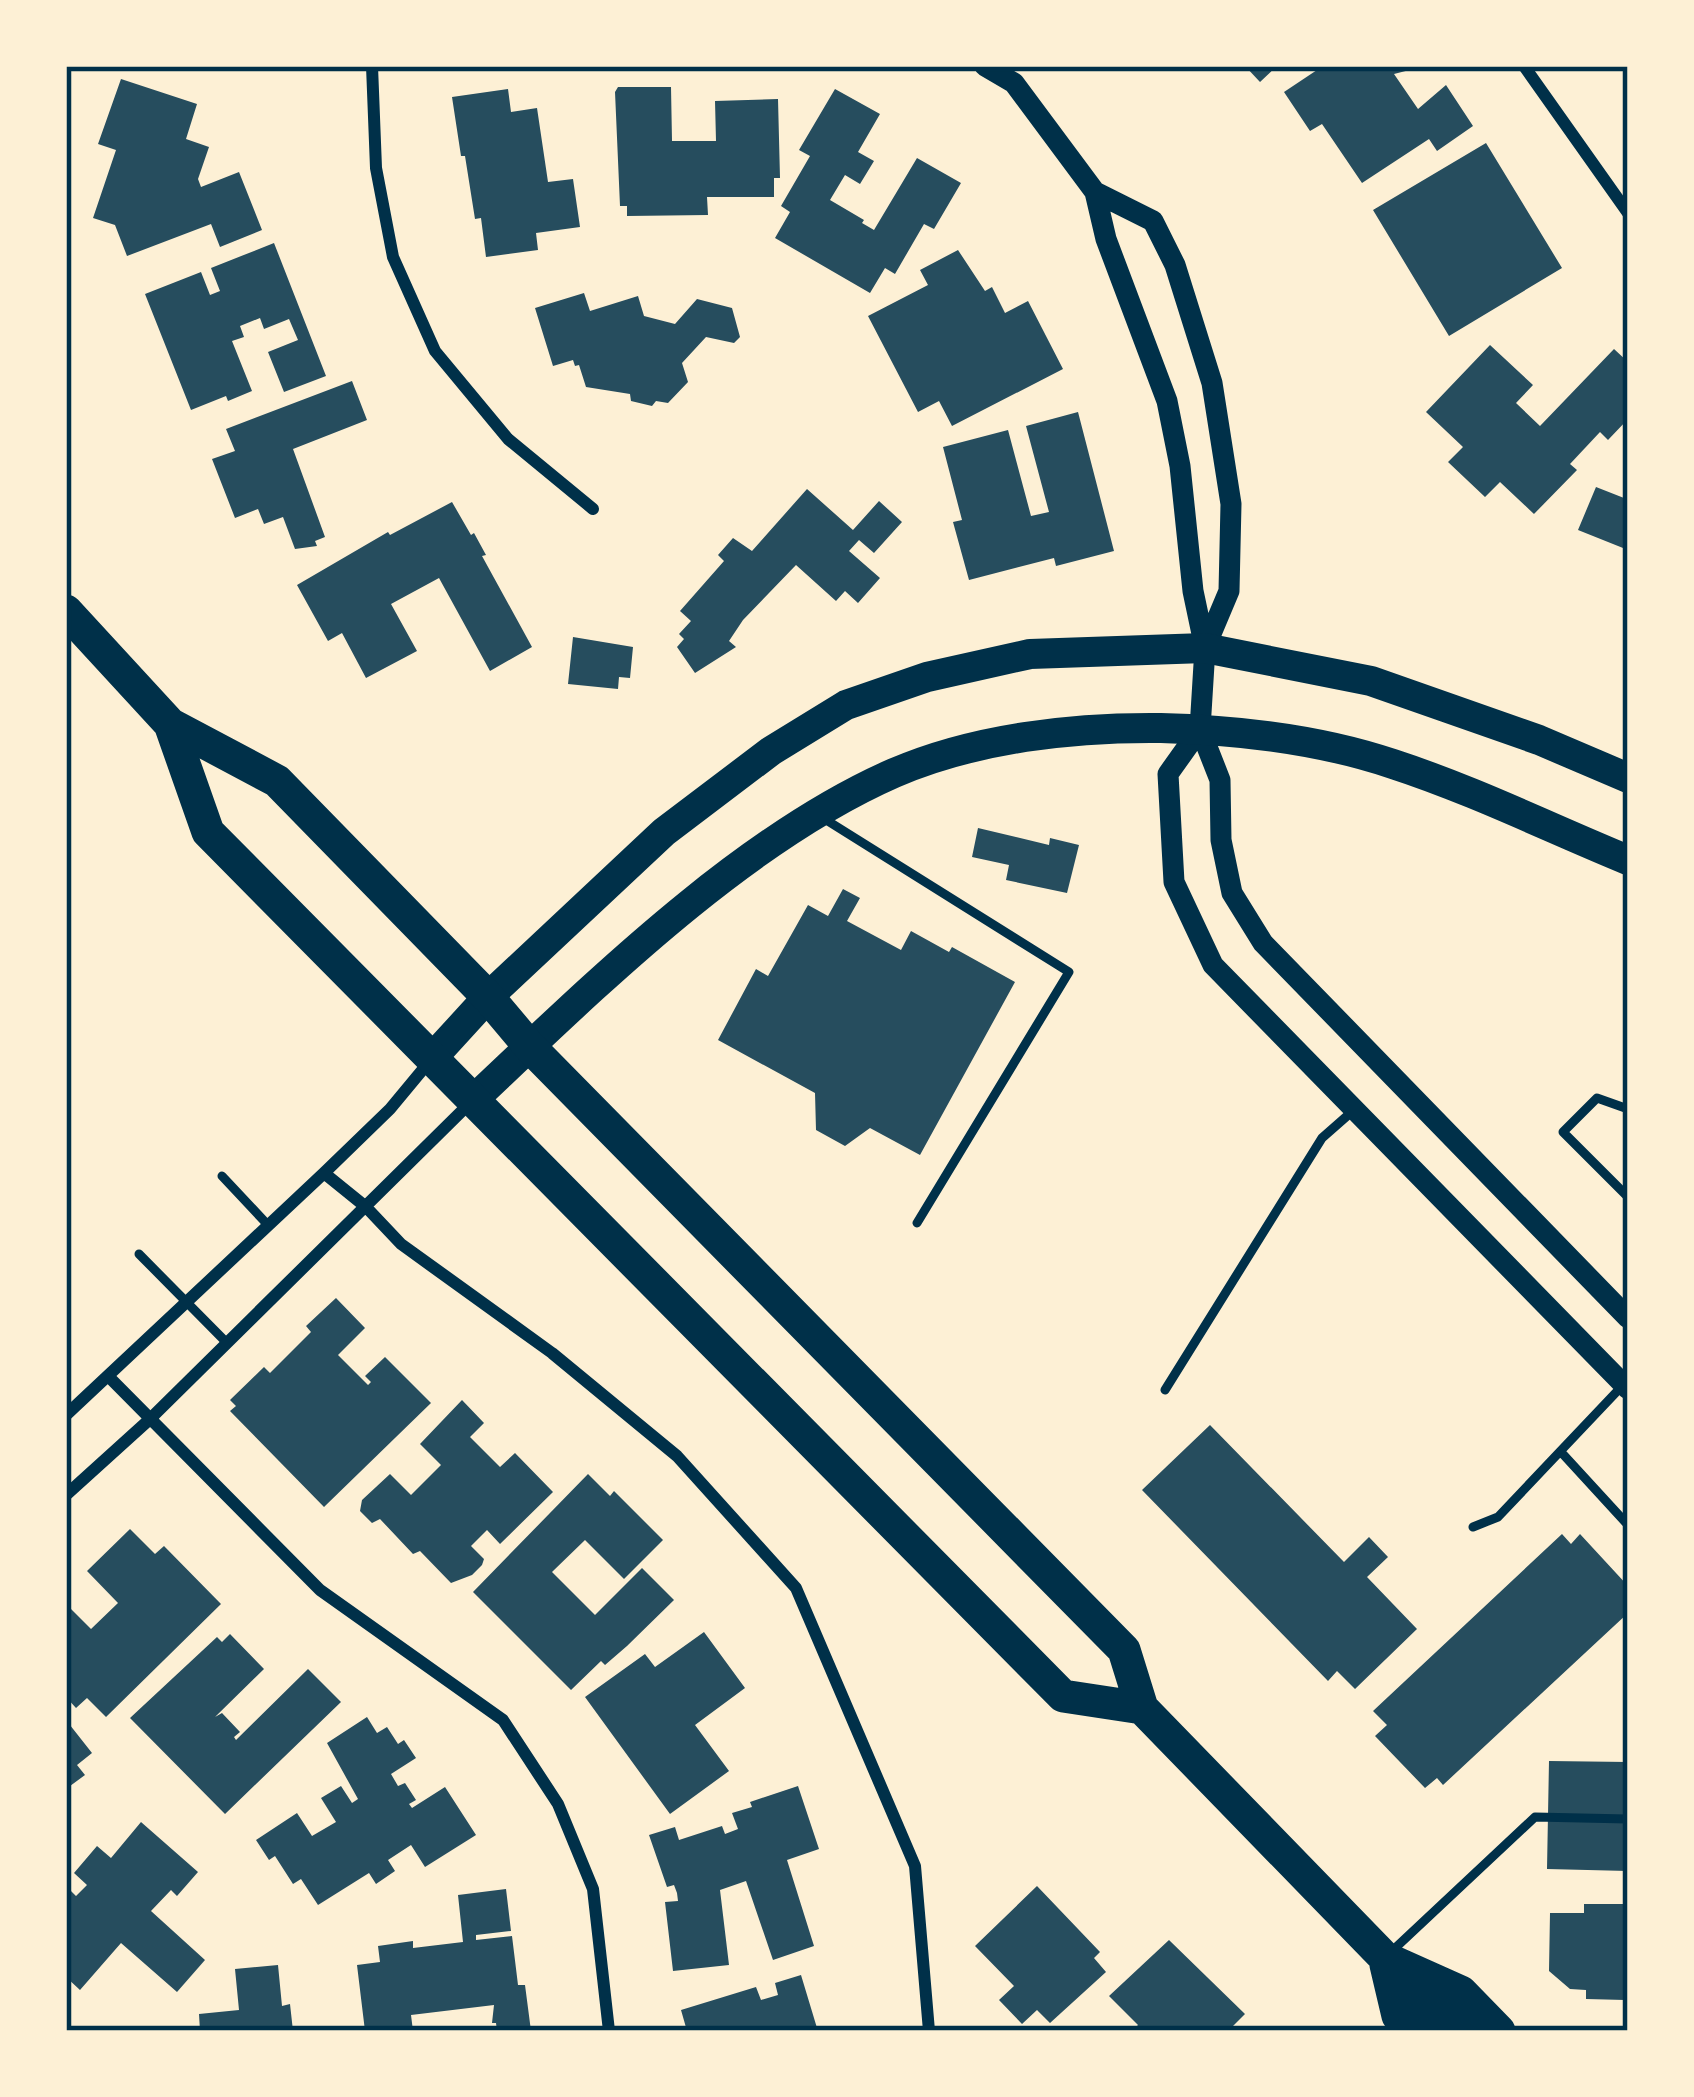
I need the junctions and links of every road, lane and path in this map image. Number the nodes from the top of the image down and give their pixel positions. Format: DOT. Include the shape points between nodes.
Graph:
graph roads {
  1 [pos="372,66"];
  2 [pos="985,66"];
  3 [pos="1524,66"];
  4 [pos="1095,192"];
  5 [pos="1628,213"];
  6 [pos="592,509"];
  7 [pos="66,611"];
  8 [pos="1204,648"];
  9 [pos="170,724"];
  10 [pos="1200,729"];
  11 [pos="1628,778"];
  12 [pos="816,814"];
  13 [pos="1628,860"];
  14 [pos="488,998"];
  15 [pos="530,1047"];
  16 [pos="434,1056"];
  17 [pos="473,1100"];
  18 [pos="1354,1109"];
  19 [pos="1628,1109"];
  20 [pos="324,1173"];
  21 [pos="222,1176"];
  22 [pos="1628,1197"];
  23 [pos="366,1207"];
  24 [pos="917,1222"];
  25 [pos="267,1225"];
  26 [pos="139,1254"];
  27 [pos="184,1303"];
  28 [pos="1628,1318"];
  29 [pos="227,1343"];
  30 [pos="108,1376"];
  31 [pos="1627,1385"];
  32 [pos="1165,1390"];
  33 [pos="66,1415"];
  34 [pos="150,1419"];
  35 [pos="1561,1451"];
  36 [pos="66,1495"];
  37 [pos="1628,1525"];
  38 [pos="1473,1526"];
  39 [pos="1142,1708"];
  40 [pos="1628,1819"];
  41 [pos="1387,1967"];
  42 [pos="609,2031"];
  43 [pos="928,2031"];
  44 [pos="1411,2031"];
  45 [pos="1457,2031"];
  46 [pos="1499,2031"];
  1 -- 6 [label="street" via="376,168 393,257 435,351 508,439"];
  2 -- 4 [label="street" via="1014,83"];
  3 -- 5 [label="street"];
  4 -- 8 [label="street" via="1166,400"];
  4 -- 8 [label="street" via="1153,221 1212,383 1231,504 1229,591"];
  7 -- 9 [label="highway"];
  8 -- 10 [label="street"];
  8 -- 11 [label="main road" via="1371,681"];
  8 -- 14 [label="main road" via="1030,654 846,705 664,832"];
  9 -- 14 [label="highway" via="277,781"];
  9 -- 16 [label="highway" via="208,832"];
  10 -- 12 [label="main road" via="1027,737 896,772"];
  10 -- 13 [label="main road" via="1392,763"];
  10 -- 18 [label="street" via="1168,774 1174,882 1214,964"];
  10 -- 28 [label="street" via="1220,780 1232,893 1263,944"];
  12 -- 15 [label="main road" via="685,907"];
  12 -- 24 [label="lane" via="1069,972"];
  14 -- 15 [label="highway"];
  14 -- 16 [label="main road"];
  15 -- 17 [label="main road"];
  15 -- 39 [label="highway" via="1124,1650"];
  16 -- 17 [label="highway"];
  16 -- 20 [label="street"];
  17 -- 23 [label="street"];
  17 -- 39 [label="highway" via="1063,1696"];
  18 -- 31 [label="street"];
  18 -- 32 [label="lane" via="1322,1138"];
  19 -- 22 [label="lane" via="1597,1098 1563,1132"];
  20 -- 23 [label="street"];
  20 -- 25 [label="street"];
  21 -- 25 [label="lane"];
  23 -- 29 [label="street"];
  23 -- 43 [label="street" via="400,1244 677,1456 796,1588 914,1866"];
  25 -- 27 [label="street"];
  26 -- 27 [label="lane"];
  27 -- 29 [label="lane"];
  27 -- 30 [label="street"];
  29 -- 34 [label="street"];
  30 -- 33 [label="street"];
  30 -- 34 [label="street"];
  31 -- 35 [label="lane"];
  34 -- 36 [label="street"];
  34 -- 42 [label="street" via="320,1590 502,1720 558,1804 592,1889"];
  35 -- 37 [label="lane"];
  35 -- 38 [label="lane" via="1498,1517"];
  39 -- 41 [label="highway"];
  40 -- 41 [label="lane" via="1535,1817"];
  41 -- 44 [label="highway" via="1398,2016"];
  41 -- 45 [label="highway"];
  41 -- 46 [label="highway" via="1461,1992"];
}
